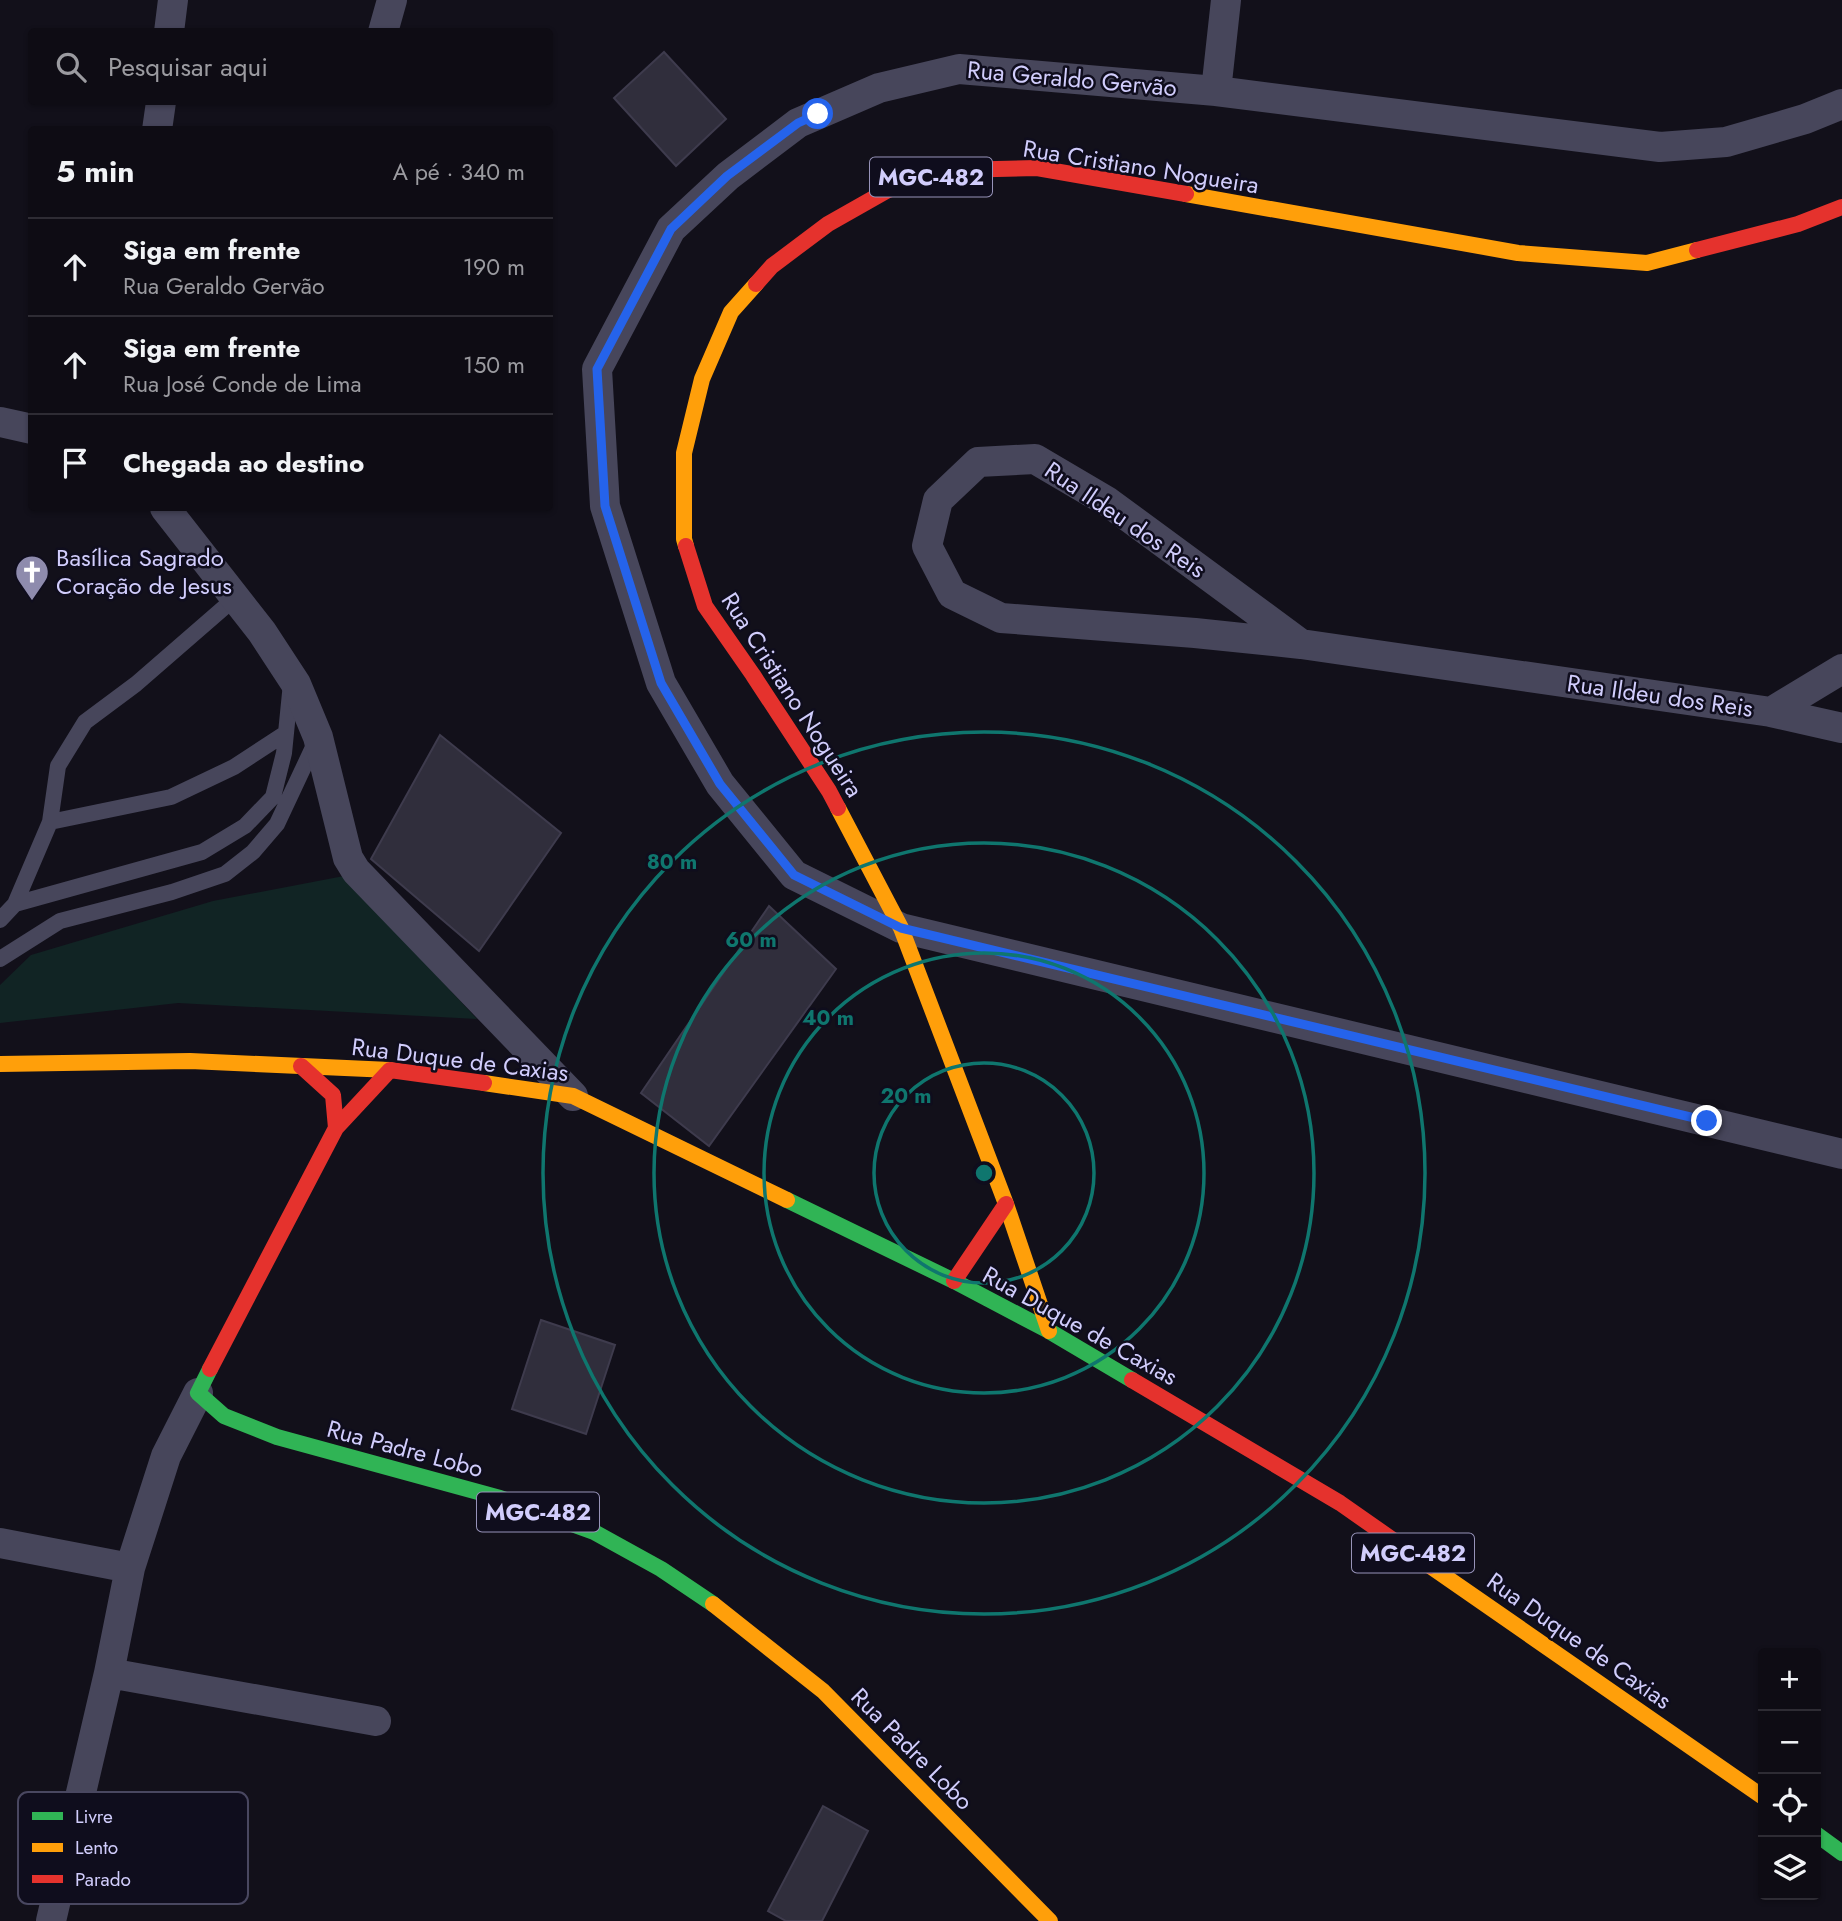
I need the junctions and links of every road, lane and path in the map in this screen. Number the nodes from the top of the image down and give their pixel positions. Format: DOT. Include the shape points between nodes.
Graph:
graph roads {
  1 [pos="173,0"];
  2 [pos="392,0"];
  3 [pos="1226,0"];
  4 [pos="170,28"];
  5 [pos="384,28"];
  6 [pos="1216,90"];
  7 [pos="1842,104"];
  8 [pos="160,105"];
  9 [pos="157,126"];
  10 [pos="1842,207"];
  11 [pos="0,422"];
  12 [pos="28,428"];
  13 [pos="166,511"];
  14 [pos="236,598"];
  15 [pos="1301,643"];
  16 [pos="1842,669"];
  17 [pos="292,677"];
  18 [pos="1771,712"];
  19 [pos="1842,729"];
  20 [pos="286,733"];
  21 [pos="318,737"];
  22 [pos="50,822"];
  23 [pos="15,904"];
  24 [pos="0,920"];
  25 [pos="901,928"];
  26 [pos="0,959"];
  27 [pos="0,1063"];
  28 [pos="301,1066"];
  29 [pos="390,1070"];
  30 [pos="573,1096"];
  31 [pos="335,1128"];
  32 [pos="1842,1154"];
  33 [pos="1006,1204"];
  34 [pos="954,1281"];
  35 [pos="1049,1331"];
  36 [pos="198,1392"];
  37 [pos="0,1543"];
  38 [pos="130,1568"];
  39 [pos="109,1673"];
  40 [pos="376,1721"];
  41 [pos="81,1792"];
  42 [pos="1758,1794"];
  43 [pos="1820,1837"];
  44 [pos="1842,1853"];
  45 [pos="1050,1921"];
  1 -- 4 [label="street"];
  2 -- 5 [label="street"];
  3 -- 6 [label="street"];
  6 -- 7 [label="street, Rua Geraldo Gervão" via="1660,148 1726,142"];
  6 -- 25 [label="street, Rua Geraldo Gervão" via="959,69 879,88 798,123 727,176 671,229 597,369 605,506 661,683 720,784 794,875"];
  8 -- 9 [label="street"];
  10 -- 25 [label="main road, Rua Cristiano Nogueira / MGC-482" via="1797,224 1647,263 1518,253 1037,168 954,170 888,190 828,224 772,265 731,312 702,379 684,453 684,539 705,606 829,791"];
  11 -- 12 [label="street"];
  13 -- 14 [label="street"];
  14 -- 17 [label="street"];
  14 -- 22 [label="lane" via="85,722 58,766"];
  15 -- 15 [label="street, Rua Ildeu dos Reis" via="1001,618 952,594 927,546 938,500 978,462 1035,459 1108,502"];
  15 -- 18 [label="street, Rua Ildeu dos Reis"];
  16 -- 18 [label="street, Rua Ildeu dos Reis"];
  17 -- 20 [label="lane"];
  17 -- 21 [label="street"];
  18 -- 19 [label="street"];
  20 -- 22 [label="lane" via="234,767 171,797"];
  20 -- 23 [label="lane" via="273,797 244,826 202,852"];
  21 -- 26 [label="lane" via="277,824 253,852 225,874 60,921"];
  21 -- 30 [label="street" via="355,871"];
  22 -- 23 [label="lane"];
  23 -- 24 [label="lane"];
  25 -- 32 [label="street, Rua Geraldo Gervão"];
  25 -- 33 [label="main road, MGC-482"];
  27 -- 28 [label="main road, Rua Duque de Caxias" via="190,1061"];
  28 -- 29 [label="main road, Rua Duque de Caxias"];
  28 -- 31 [label="main road, Rua Duque de Caxias" via="332,1095"];
  29 -- 30 [label="main road, Rua Duque de Caxias / MGC-482"];
  29 -- 31 [label="main road"];
  30 -- 34 [label="main road, Rua Duque de Caxias / MGC-482"];
  31 -- 36 [label="main road"];
  33 -- 34 [label="main road"];
  33 -- 35 [label="main road, MGC-482"];
  34 -- 35 [label="main road, Rua Duque de Caxias / MGC-482"];
  35 -- 42 [label="main road, Rua Duque de Caxias / MGC-482" via="1340,1503"];
  36 -- 38 [label="street" via="166,1456"];
  36 -- 45 [label="main road, Rua Padre Lobo / MGC-482" via="224,1416 277,1437 499,1498 594,1532 661,1569 718,1607 823,1691 1028,1906"];
  37 -- 38 [label="street"];
  38 -- 39 [label="street"];
  39 -- 40 [label="street"];
  39 -- 41 [label="street"];
  43 -- 44 [label="main road"];
}
